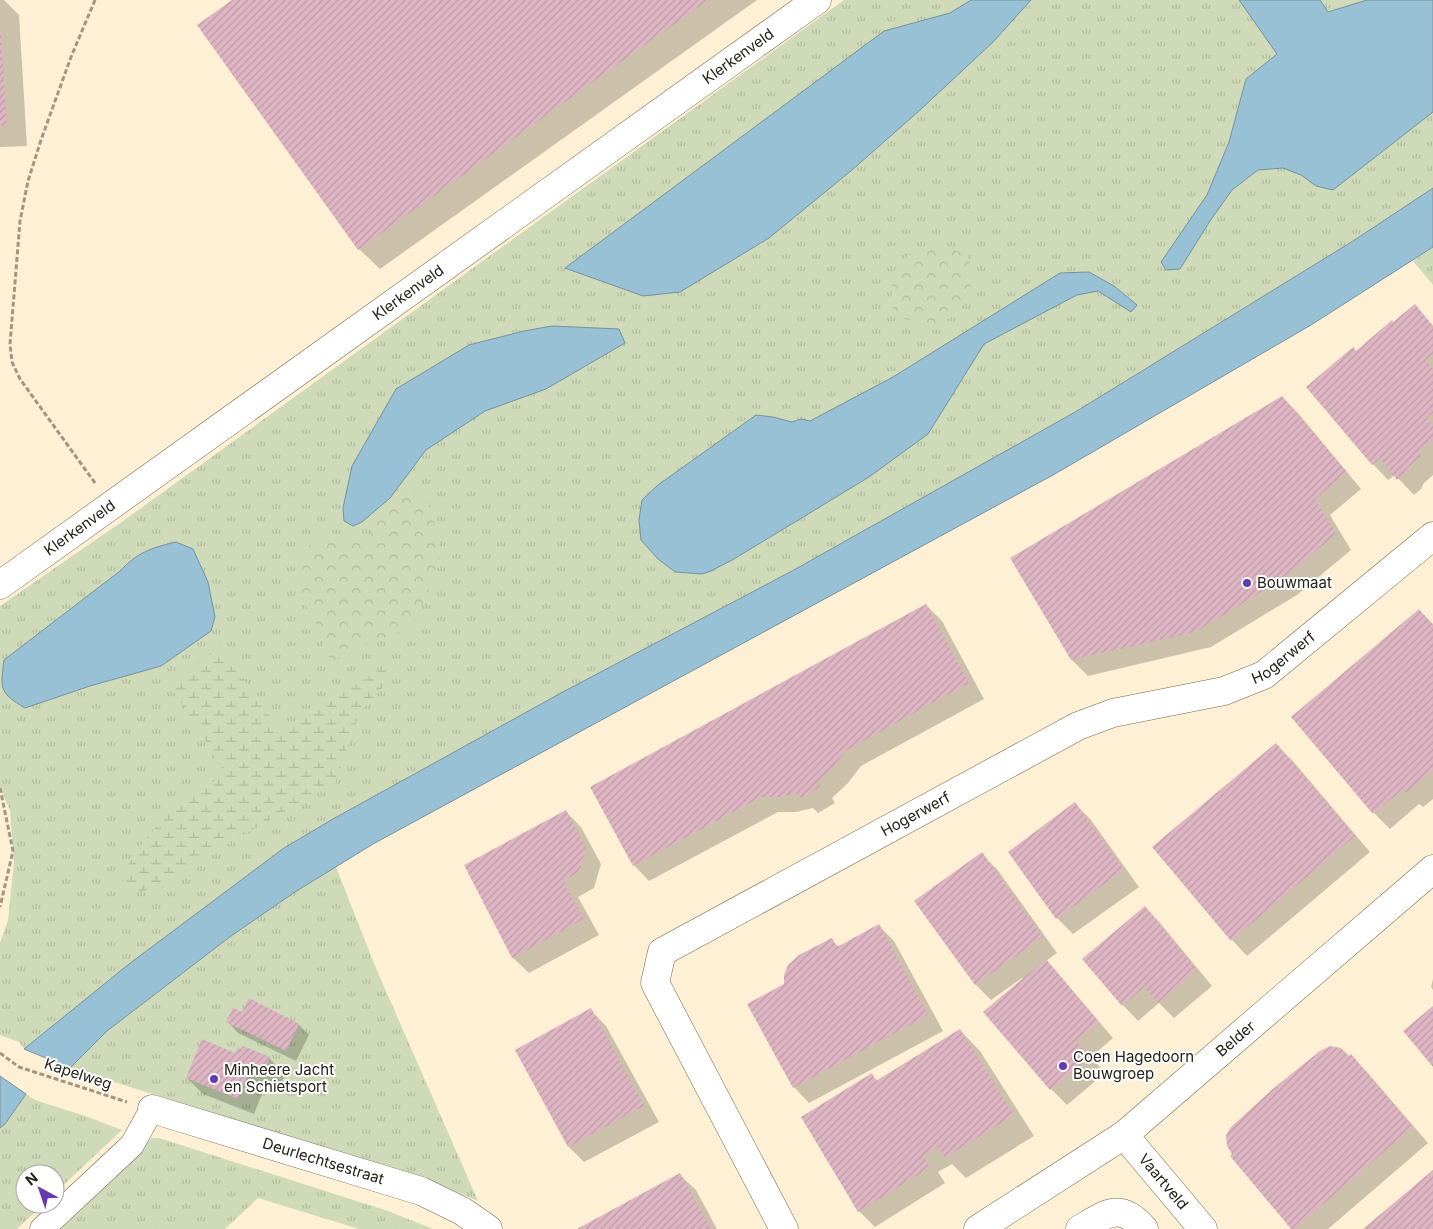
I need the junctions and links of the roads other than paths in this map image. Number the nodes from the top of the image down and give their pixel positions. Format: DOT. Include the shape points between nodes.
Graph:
graph roads {
  1 [pos="817,0"];
  2 [pos="1433,536"];
  3 [pos="0,585"];
  4 [pos="1433,869"];
  5 [pos="152,1109"];
  6 [pos="1124,1135"];
  7 [pos="42,1229"];
  8 [pos="488,1229"];
  9 [pos="784,1229"];
  10 [pos="978,1229"];
  11 [pos="1080,1229"];
  12 [pos="1144,1229"];
  13 [pos="1203,1229"];
  1 -- 3 [label="street, Klerkenveld"];
  2 -- 9 [label="street, Hogerwerf" via="1264,675 1224,691 1113,713 1078,726 662,952 655,983"];
  4 -- 6 [label="street, Belder"];
  5 -- 7 [label="street" via="132,1145"];
  5 -- 8 [label="street, Deurlechtsestraat" via="421,1191 462,1211"];
  6 -- 10 [label="street, Belder"];
  6 -- 13 [label="street, Vaartveld"];
  11 -- 12 [label="street" via="1105,1214 1121,1212 1134,1218"];
}
